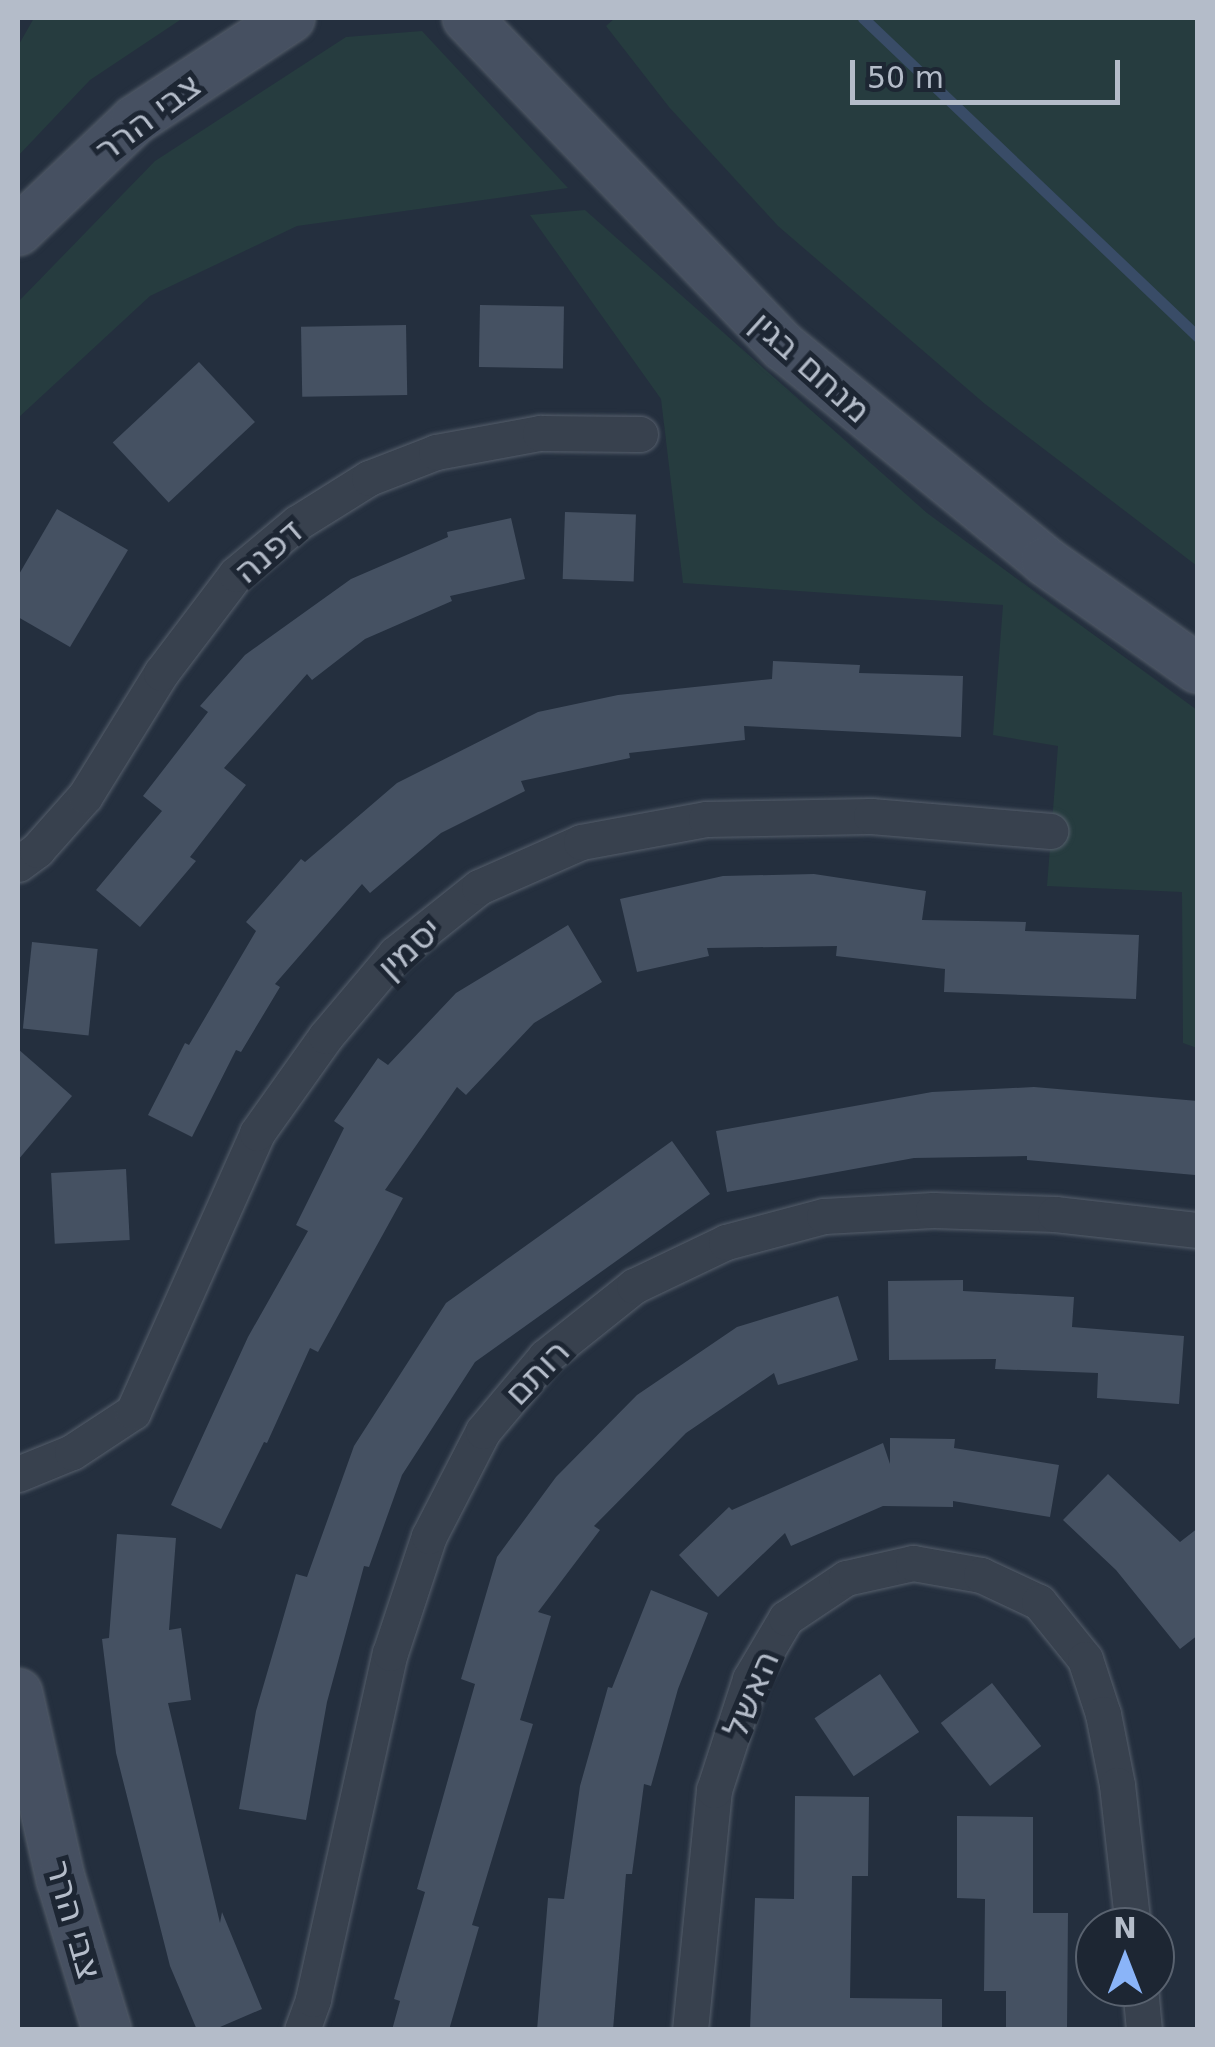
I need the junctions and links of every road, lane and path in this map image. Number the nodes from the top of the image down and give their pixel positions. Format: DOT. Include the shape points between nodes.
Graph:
graph roads {
  1 [pos="290,18"];
  2 [pos="467,18"];
  3 [pos="18,230"];
  4 [pos="640,434"];
  5 [pos="1198,670"];
  6 [pos="1050,831"];
  7 [pos="18,864"];
  8 [pos="1198,1230"];
  9 [pos="18,1474"];
  10 [pos="18,1693"];
  11 [pos="1131,1907"];
  12 [pos="107,2030"];
  13 [pos="302,2030"];
  14 [pos="690,2030"];
  1 -- 3 [label="street, צבי הרר" via="135,120"];
  2 -- 5 [label="street, מנחם בגין" via="784,347 1045,561"];
  4 -- 7 [label="street, דפנה" via="540,433 436,452 369,478 297,522 236,574 161,672 85,796"];
  6 -- 9 [label="street, יסמין" via="870,816 706,819 581,842 479,887 395,954 257,1134 133,1412 72,1452"];
  8 -- 13 [label="street, רותם" via="1056,1214 933,1210 824,1216 726,1242 634,1286 545,1357 483,1431 429,1536 390,1653"];
  10 -- 12 [label="street, צבי הרר" via="61,1880"];
  11 -- 14 [label="street, האשל" via="1103,1714 1085,1659 1039,1602 981,1575 913,1563 846,1578 786,1618 750,1680 714,1790"];
}
